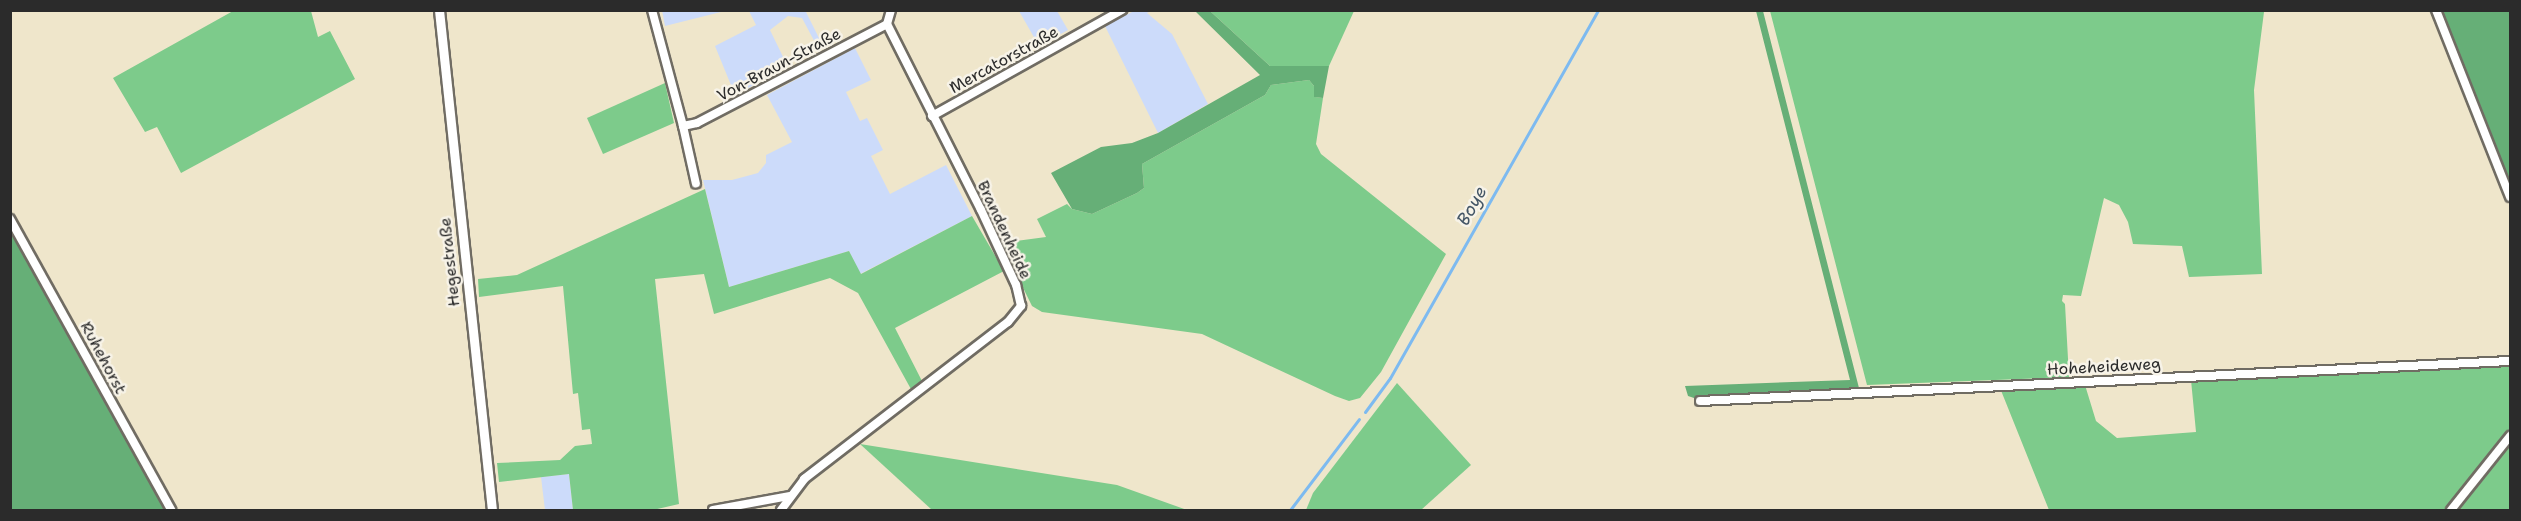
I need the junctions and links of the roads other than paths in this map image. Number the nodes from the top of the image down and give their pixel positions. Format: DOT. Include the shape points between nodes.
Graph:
graph roads {
  1 [pos="439,10"];
  2 [pos="652,10"];
  3 [pos="891,10"];
  4 [pos="1122,10"];
  5 [pos="2436,10"];
  6 [pos="887,24"];
  7 [pos="932,116"];
  8 [pos="683,126"];
  9 [pos="696,184"];
  10 [pos="2511,197"];
  11 [pos="10,219"];
  12 [pos="2511,361"];
  13 [pos="1700,401"];
  14 [pos="2511,436"];
  15 [pos="789,496"];
  16 [pos="171,510"];
  17 [pos="492,510"];
  18 [pos="713,510"];
  19 [pos="781,510"];
  20 [pos="2451,510"];
  1 -- 17 [label="street, Hegestraße"];
  2 -- 8 [label="street"];
  3 -- 6 [label="street"];
  4 -- 7 [label="street, Mercatorstraße"];
  5 -- 10 [label="street"];
  6 -- 7 [label="street, Brandenheide"];
  6 -- 8 [label="street, Von-Braun-Straße" via="697,123"];
  7 -- 15 [label="street, Brandenheide" via="981,210 1016,285 1021,306 1008,322 804,479"];
  8 -- 9 [label="street"];
  11 -- 16 [label="street, Ruhehorst"];
  12 -- 13 [label="street, Hoheheideweg"];
  14 -- 20 [label="street"];
  15 -- 18 [label="street"];
  15 -- 19 [label="street, Brandenheide"];
}
